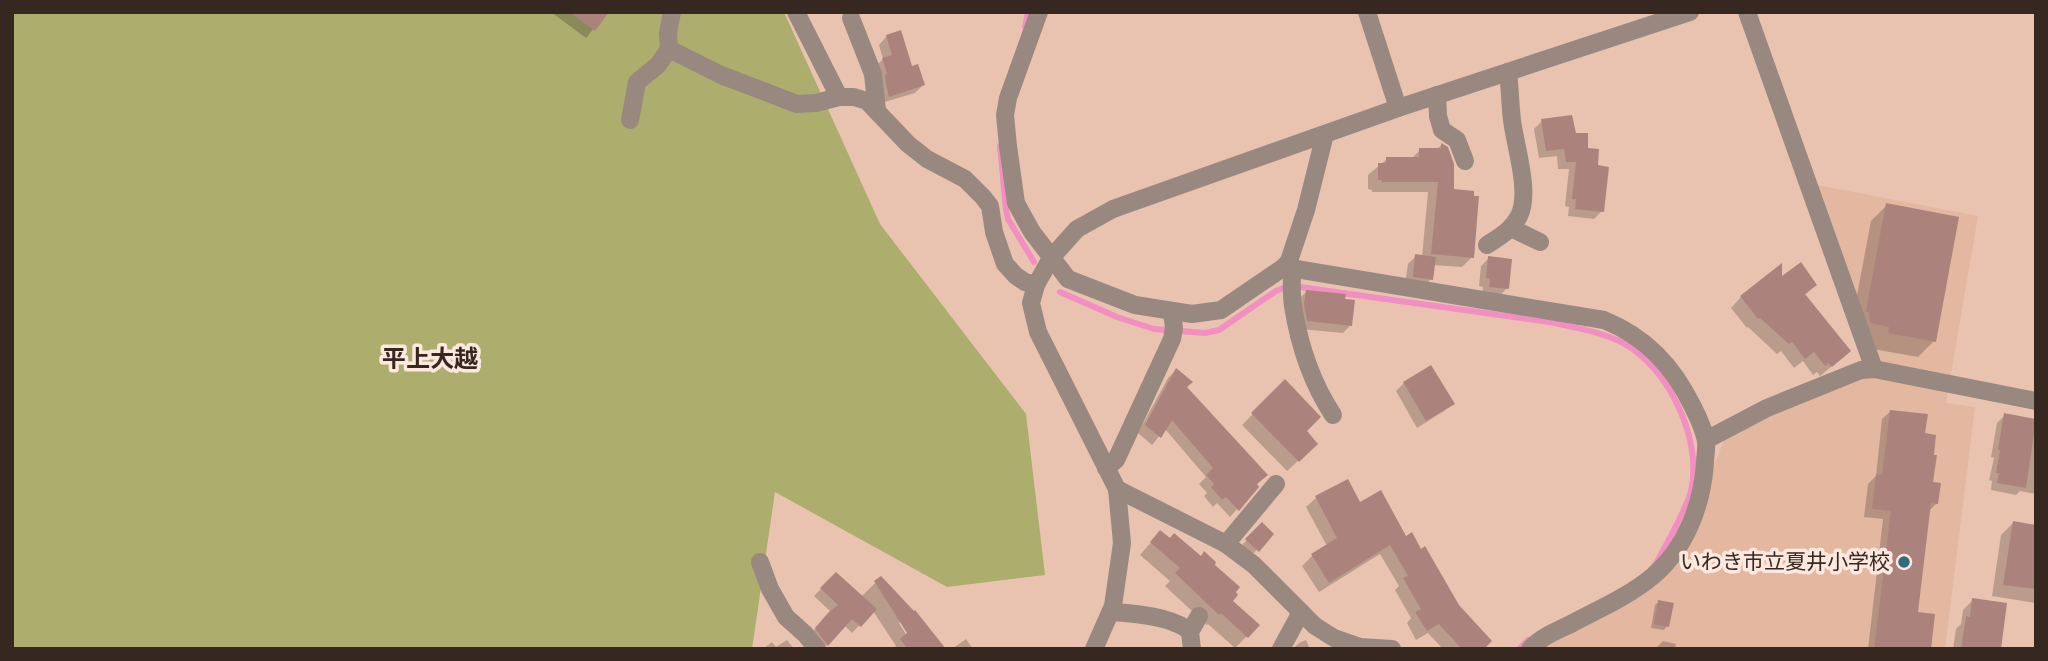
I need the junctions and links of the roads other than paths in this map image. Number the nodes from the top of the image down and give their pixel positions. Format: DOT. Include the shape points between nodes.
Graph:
graph roads {
  1 [pos="672,12"];
  2 [pos="796,12"];
  3 [pos="1039,12"];
  4 [pos="1367,12"];
  5 [pos="1690,12"];
  6 [pos="1747,12"];
  7 [pos="851,18"];
  8 [pos="669,49"];
  9 [pos="1508,72"];
  10 [pos="1437,95"];
  11 [pos="839,97"];
  12 [pos="1398,108"];
  13 [pos="877,111"];
  14 [pos="630,120"];
  15 [pos="1325,134"];
  16 [pos="1465,162"];
  17 [pos="1511,228"];
  18 [pos="1540,242"];
  19 [pos="1487,245"];
  20 [pos="1051,258"];
  21 [pos="1290,277"];
  22 [pos="1036,285"];
  23 [pos="1173,326"];
  24 [pos="1874,369"];
  25 [pos="2036,401"];
  26 [pos="1333,415"];
  27 [pos="1706,440"];
  28 [pos="1106,468"];
  29 [pos="1276,484"];
  30 [pos="1117,489"];
  31 [pos="1226,544"];
  32 [pos="760,562"];
  33 [pos="1111,612"];
  34 [pos="1301,612"];
  35 [pos="1199,616"];
  36 [pos="1191,640"];
  37 [pos="817,649"];
  38 [pos="1094,649"];
  39 [pos="1280,649"];
  40 [pos="1392,649"];
  41 [pos="1530,649"];
  1 -- 8 [label="street"];
  2 -- 11 [label="street"];
  3 -- 20 [label="street" via="1005,115 1016,202"];
  4 -- 12 [label="street"];
  5 -- 9 [label="street"];
  6 -- 24 [label="street"];
  7 -- 13 [label="street" via="873,74"];
  8 -- 11 [label="street" via="797,104"];
  8 -- 14 [label="street" via="637,82"];
  9 -- 10 [label="street"];
  9 -- 17 [label="street" via="1522,177 1520,214"];
  10 -- 12 [label="street"];
  10 -- 16 [label="street" via="1442,130 1457,140"];
  11 -- 13 [label="street" via="867,101"];
  12 -- 15 [label="street"];
  13 -- 22 [label="street" via="908,144 965,179 983,197 990,206 1005,264 1016,276"];
  15 -- 20 [label="street" via="1113,209 1077,229"];
  15 -- 21 [label="street" via="1289,261"];
  17 -- 18 [label="street"];
  17 -- 19 [label="street"];
  20 -- 22 [label="street"];
  20 -- 23 [label="street" via="1068,279 1135,305"];
  21 -- 23 [label="street" via="1221,310 1192,314"];
  21 -- 26 [label="street" via="1292,305 1310,371"];
  21 -- 27 [label="street" via="1552,310 1612,323 1647,344 1671,369"];
  22 -- 28 [label="street" via="1031,303 1038,332"];
  23 -- 28 [label="street" via="1116,460"];
  24 -- 25 [label="street"];
  24 -- 27 [label="street" via="1850,373 1767,408"];
  27 -- 41 [label="street" via="1697,509 1672,557 1638,588 1545,636"];
  28 -- 30 [label="street"];
  29 -- 31 [label="street"];
  30 -- 31 [label="street"];
  30 -- 33 [label="street" via="1122,543"];
  31 -- 34 [label="street"];
  32 -- 37 [label="street" via="786,617"];
  33 -- 36 [label="street" via="1131,612 1178,624"];
  33 -- 38 [label="street"];
  34 -- 39 [label="street"];
  34 -- 40 [label="street" via="1334,638 1360,647"];
  35 -- 36 [label="street"];
}
